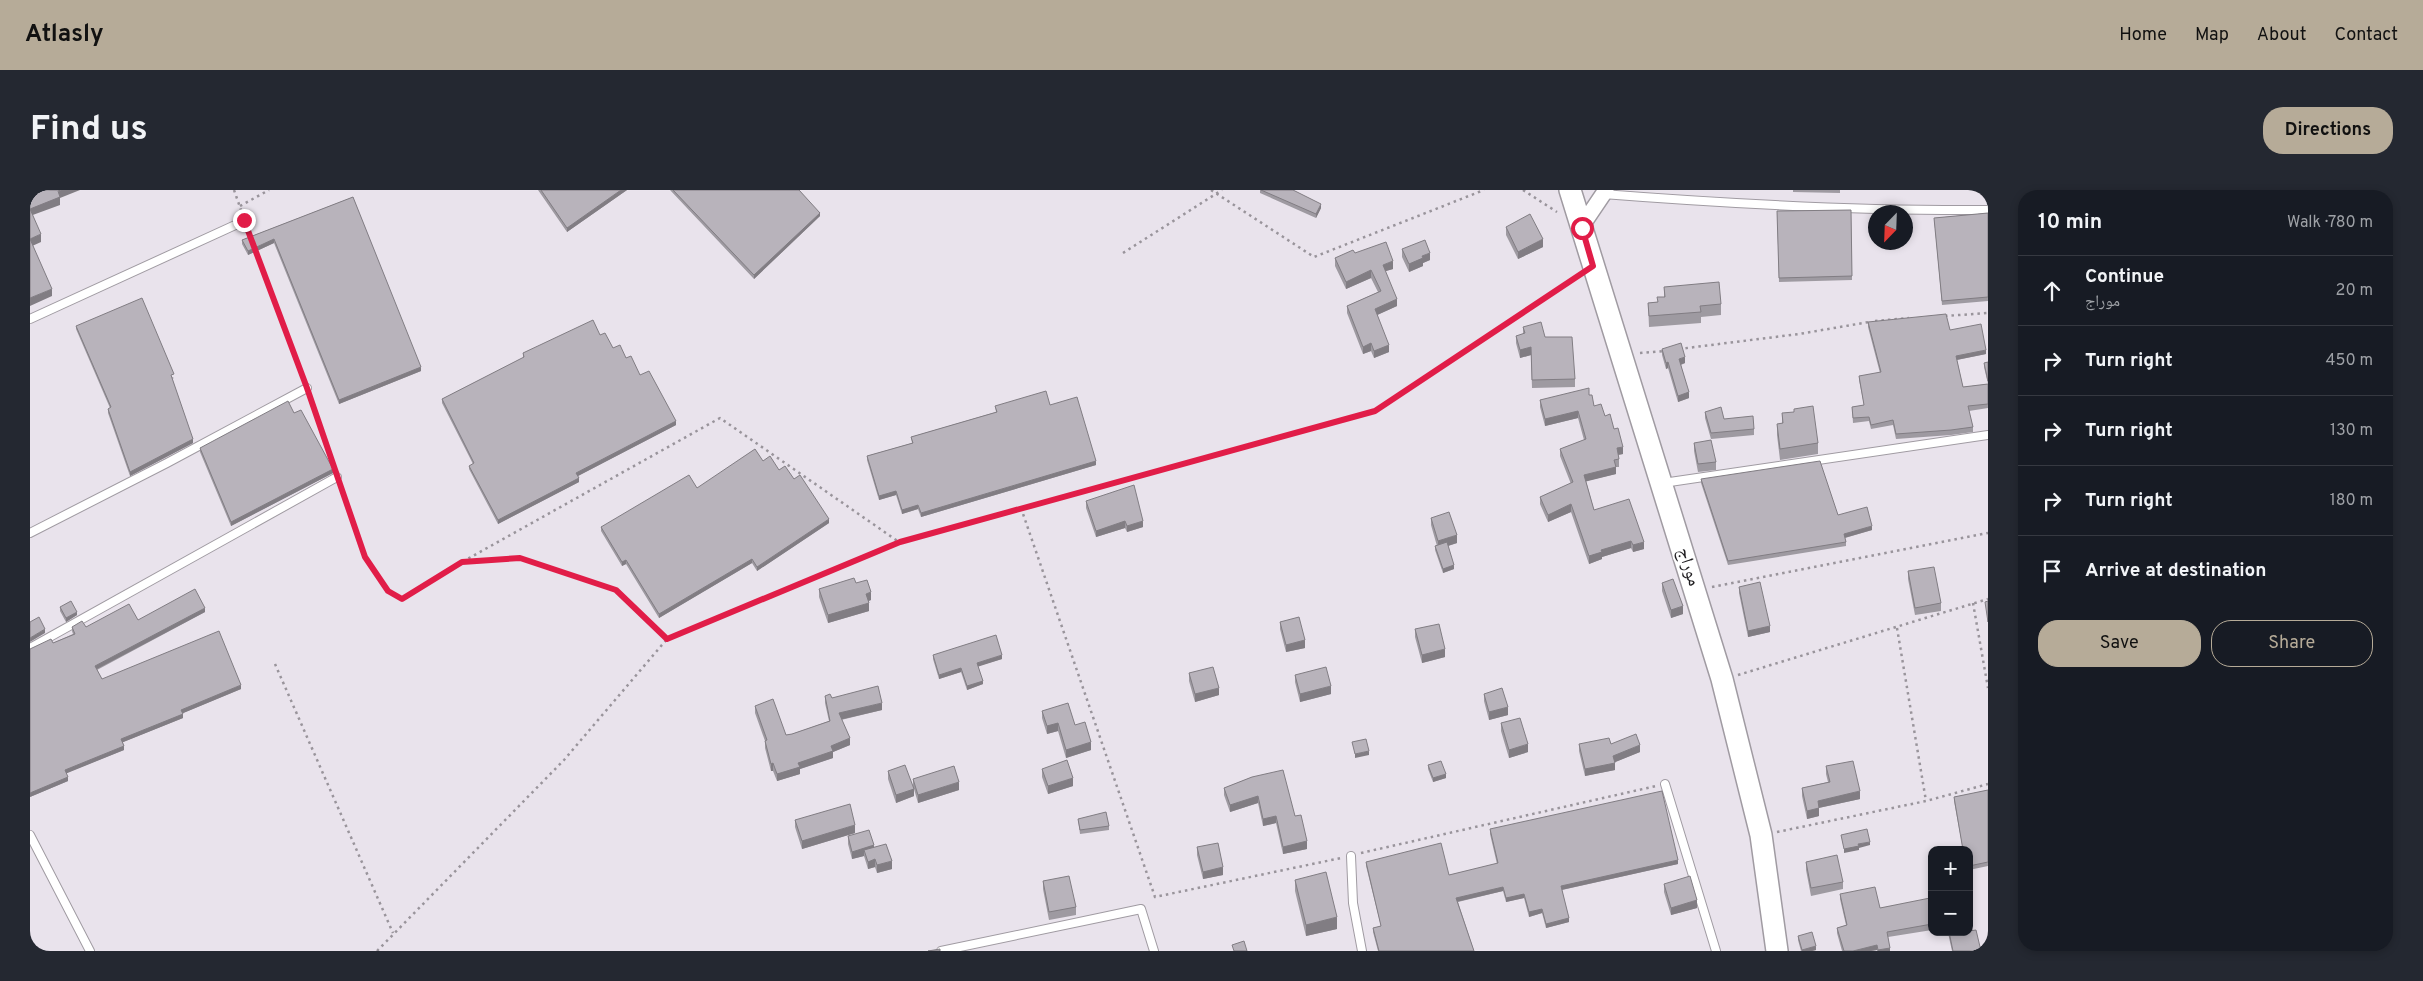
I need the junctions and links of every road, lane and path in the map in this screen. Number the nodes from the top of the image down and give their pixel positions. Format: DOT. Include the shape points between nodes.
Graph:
graph roads {
  1 [pos="234,190"];
  2 [pos="270,190"];
  3 [pos="1211,190"];
  4 [pos="1222,190"];
  5 [pos="1484,190"];
  6 [pos="1523,190"];
  7 [pos="1570,190"];
  8 [pos="1604,192"];
  9 [pos="1215,194"];
  10 [pos="240,206"];
  11 [pos="1988,210"];
  12 [pos="244,220"];
  13 [pos="1582,228"];
  14 [pos="1123,253"];
  15 [pos="1593,266"];
  16 [pos="1988,313"];
  17 [pos="1945,316"];
  18 [pos="30,318"];
  19 [pos="1916,318"];
  20 [pos="1623,356"];
  21 [pos="307,388"];
  22 [pos="1988,435"];
  23 [pos="337,477"];
  24 [pos="1661,483"];
  25 [pos="1021,508"];
  26 [pos="30,533"];
  27 [pos="1988,533"];
  28 [pos="900,542"];
  29 [pos="462,562"];
  30 [pos="1696,591"];
  31 [pos="1988,599"];
  32 [pos="1973,603"];
  33 [pos="1897,628"];
  34 [pos="667,639"];
  35 [pos="30,648"];
  36 [pos="275,664"];
  37 [pos="1722,679"];
  38 [pos="1988,688"];
  39 [pos="1665,784"];
  40 [pos="1988,784"];
  41 [pos="1926,801"];
  42 [pos="30,835"];
  43 [pos="1761,835"];
  44 [pos="1351,856"];
  45 [pos="393,933"];
  46 [pos="90,951"];
  47 [pos="377,951"];
  48 [pos="941,951"];
  49 [pos="1154,951"];
  50 [pos="1362,951"];
  51 [pos="1716,951"];
  52 [pos="1777,951"];
  1 -- 10 [label="path"];
  2 -- 10 [label="path"];
  3 -- 9 [label="path"];
  4 -- 9 [label="path"];
  5 -- 9 [label="path" via="1314,257"];
  6 -- 13 [label="path"];
  7 -- 13 [label="main road, موراج"];
  8 -- 11 [label="lane" via="1741,205"];
  8 -- 13 [label="street"];
  9 -- 14 [label="path"];
  10 -- 12 [label="path"];
  12 -- 18 [label="lane"];
  12 -- 21 [label="path"];
  13 -- 15 [label="main road, موراج"];
  15 -- 20 [label="main road, موراج"];
  15 -- 25 [label="path" via="1375,411"];
  16 -- 17 [label="path"];
  19 -- 20 [label="path"];
  20 -- 24 [label="main road, موراج"];
  21 -- 23 [label="path"];
  21 -- 26 [label="lane"];
  22 -- 24 [label="lane"];
  23 -- 29 [label="path" via="365,557 388,591 402,599"];
  23 -- 35 [label="lane"];
  24 -- 30 [label="main road, موراج"];
  25 -- 28 [label="path"];
  25 -- 44 [label="path" via="1155,897"];
  27 -- 30 [label="path"];
  28 -- 29 [label="path" via="720,418"];
  28 -- 34 [label="path"];
  29 -- 34 [label="path" via="520,558 616,590"];
  30 -- 37 [label="main road, موراج"];
  31 -- 32 [label="path"];
  32 -- 33 [label="path"];
  32 -- 38 [label="path"];
  33 -- 37 [label="path"];
  33 -- 41 [label="path"];
  34 -- 45 [label="path" via="564,760"];
  36 -- 45 [label="path"];
  37 -- 43 [label="main road, موراج"];
  39 -- 44 [label="path"];
  39 -- 51 [label="lane"];
  40 -- 41 [label="path"];
  41 -- 43 [label="path"];
  42 -- 46 [label="lane"];
  43 -- 52 [label="main road, موراج"];
  44 -- 50 [label="lane" via="1353,903"];
  45 -- 47 [label="path"];
  48 -- 49 [label="lane" via="1141,909"];
}
